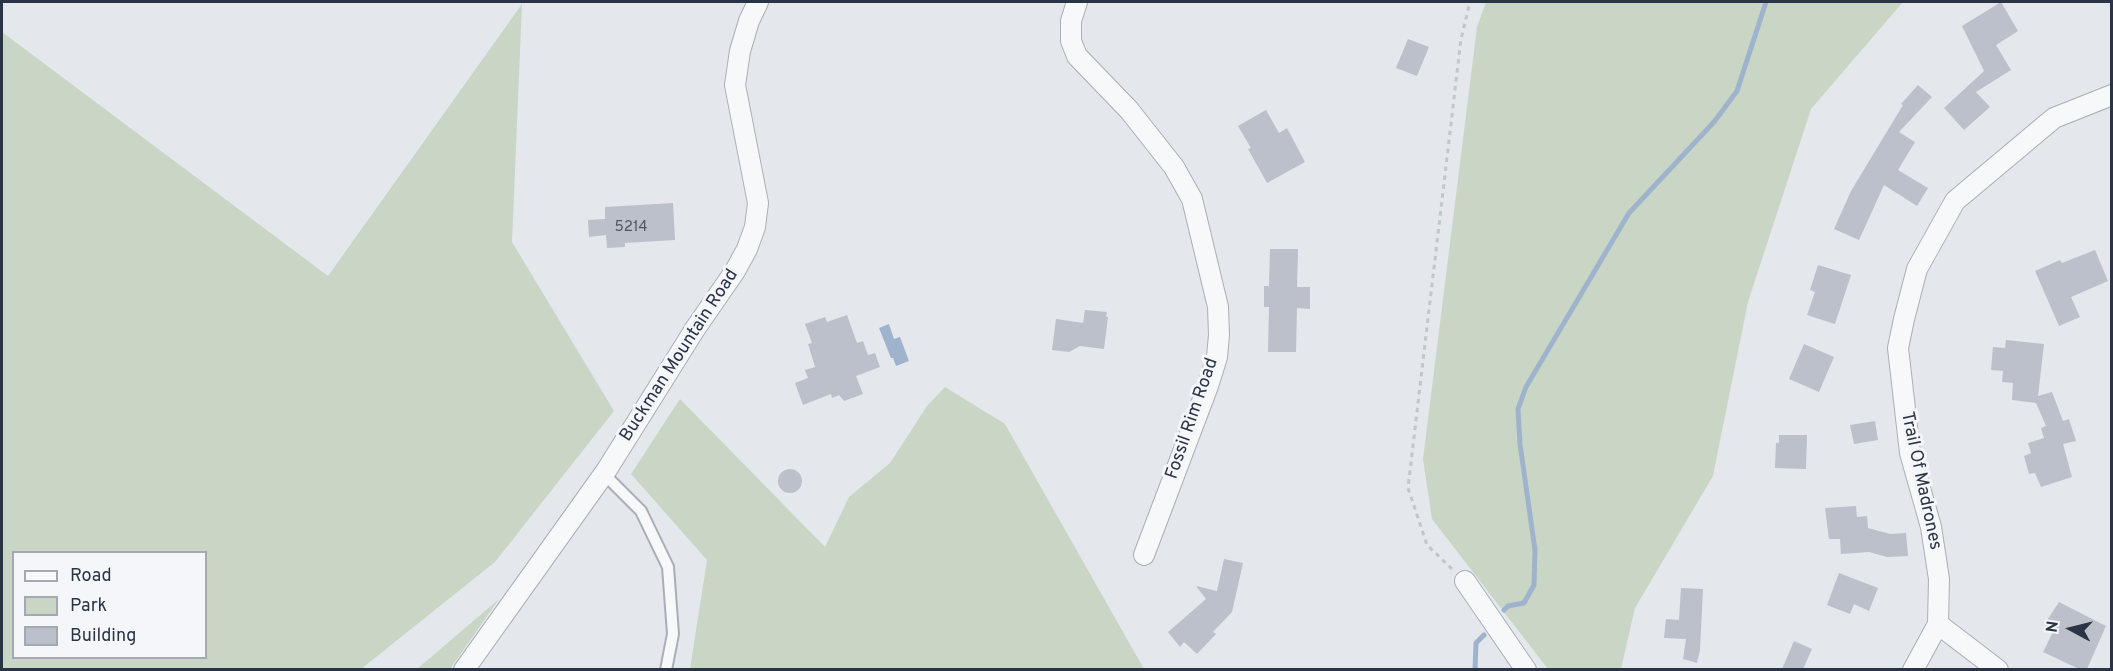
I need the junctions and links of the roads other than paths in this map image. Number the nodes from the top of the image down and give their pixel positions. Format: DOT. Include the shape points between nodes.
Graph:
graph roads {
  1 [pos="758,2"];
  2 [pos="1077,2"];
  3 [pos="2112,95"];
  4 [pos="604,474"];
  5 [pos="1144,555"];
  6 [pos="1465,581"];
  7 [pos="1938,624"];
  8 [pos="464,669"];
  9 [pos="666,669"];
  10 [pos="1526,669"];
  11 [pos="1912,669"];
  12 [pos="1998,669"];
  1 -- 4 [label="street, Buckman Mountain Road" via="748,21 735,85 758,203 755,226 735,271"];
  2 -- 5 [label="street, Fossil Rim Road" via="1071,21 1071,41 1077,56 1142,126 1174,167 1192,199 1218,307 1217,357"];
  3 -- 7 [label="street, Trail Of Madrones" via="2054,118 1955,201 1917,269 1898,348 1910,453 1931,527 1939,579"];
  4 -- 8 [label="street, Buckman Mountain Road"];
  4 -- 9 [label="lane" via="640,511 668,567 673,634"];
  6 -- 10 [label="street"];
  7 -- 11 [label="street, Trail Of Madrones"];
  7 -- 12 [label="street"];
}
